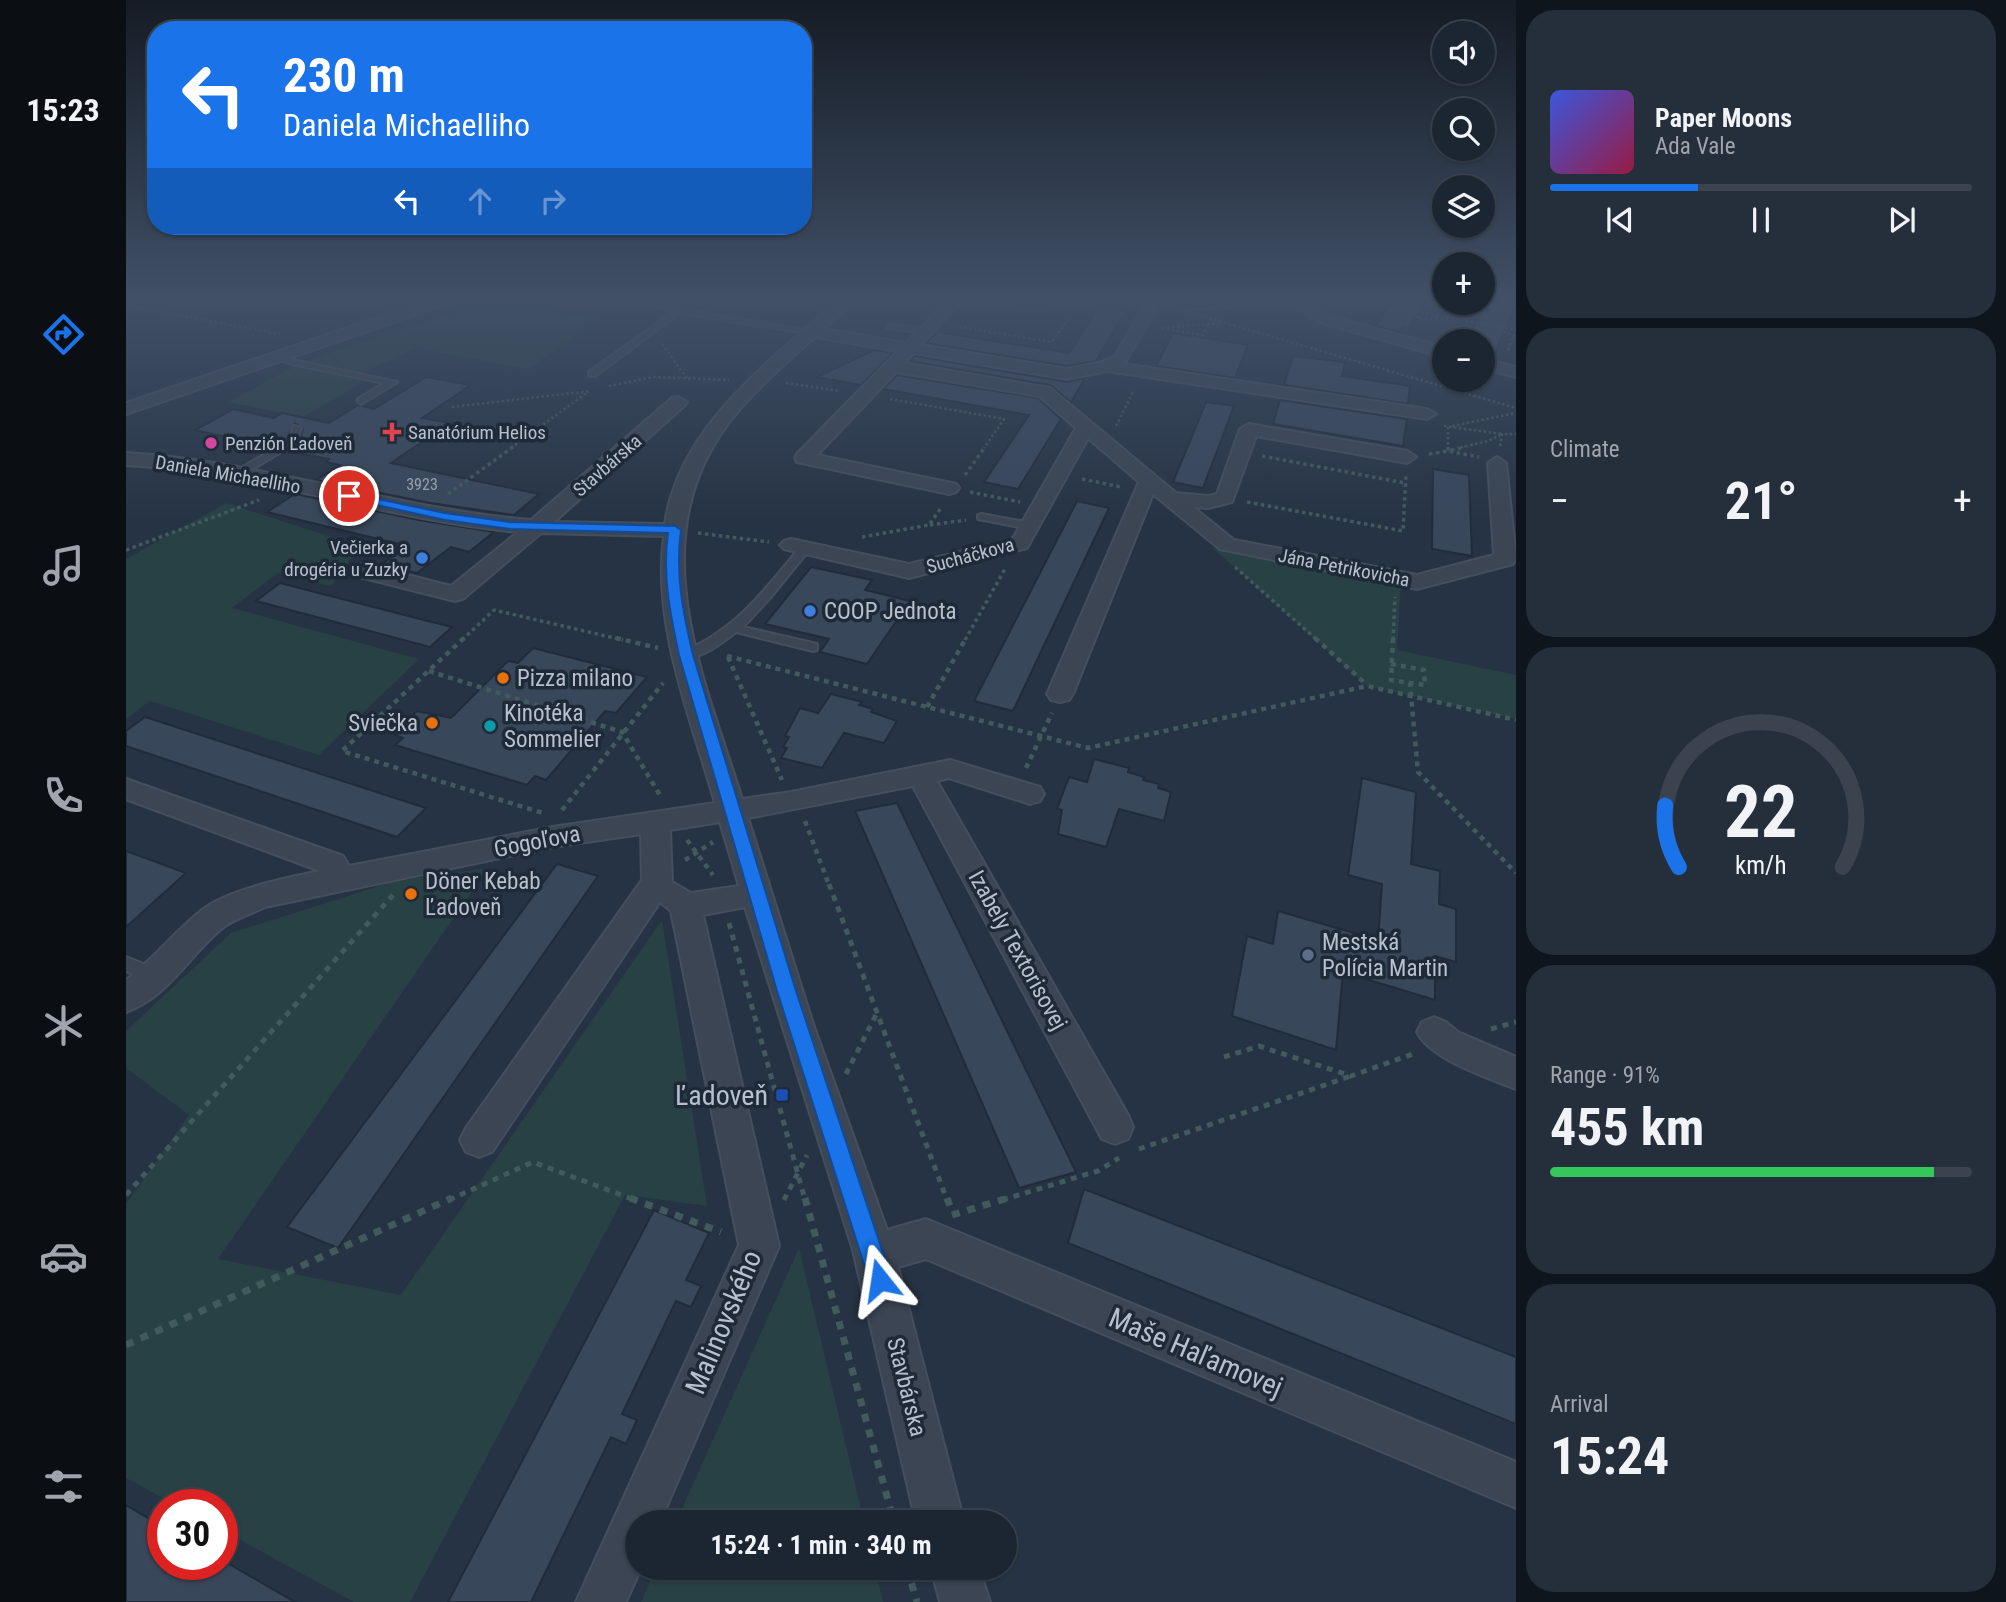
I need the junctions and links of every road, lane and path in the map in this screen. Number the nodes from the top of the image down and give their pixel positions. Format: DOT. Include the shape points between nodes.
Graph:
graph roads {
  1 [pos="233,373"];
  2 [pos="346,373"];
  3 [pos="684,373"];
  4 [pos="767,373"];
  5 [pos="885,373"];
  6 [pos="931,373"];
  7 [pos="1152,373"];
  8 [pos="1395,373"];
  9 [pos="592,374"];
  10 [pos="760,379"];
  11 [pos="690,380"];
  12 [pos="1135,389"];
  13 [pos="588,392"];
  14 [pos="864,395"];
  15 [pos="361,401"];
  16 [pos="678,402"];
  17 [pos="453,407"];
  18 [pos="1516,408"];
  19 [pos="126,409"];
  20 [pos="1516,413"];
  21 [pos="1427,414"];
  22 [pos="1085,427"];
  23 [pos="1448,427"];
  24 [pos="297,428"];
  25 [pos="1111,436"];
  26 [pos="1448,451"];
  27 [pos="1240,452"];
  28 [pos="1407,457"];
  29 [pos="126,459"];
  30 [pos="1497,463"];
  31 [pos="239,473"];
  32 [pos="1149,481"];
  33 [pos="1405,483"];
  34 [pos="299,485"];
  35 [pos="952,488"];
  36 [pos="1225,498"];
  37 [pos="1172,499"];
  38 [pos="1023,503"];
  39 [pos="424,512"];
  40 [pos="982,517"];
  41 [pos="929,525"];
  42 [pos="536,527"];
  43 [pos="675,530"];
  44 [pos="1025,535"];
  45 [pos="1215,535"];
  46 [pos="860,538"];
  47 [pos="798,547"];
  48 [pos="126,550"];
  49 [pos="364,571"];
  50 [pos="1396,578"];
  51 [pos="737,629"];
  52 [pos="813,647"];
  53 [pos="695,652"];
  54 [pos="728,656"];
  55 [pos="1391,664"];
  56 [pos="429,671"];
  57 [pos="1410,683"];
  58 [pos="1060,694"];
  59 [pos="1413,697"];
  60 [pos="927,707"];
  61 [pos="1516,720"];
  62 [pos="622,732"];
  63 [pos="1043,736"];
  64 [pos="920,774"];
  65 [pos="126,789"];
  66 [pos="1020,791"];
  67 [pos="791,802"];
  68 [pos="664,820"];
  69 [pos="735,823"];
  70 [pos="555,827"];
  71 [pos="696,853"];
  72 [pos="421,864"];
  73 [pos="1516,873"];
  74 [pos="343,880"];
  75 [pos="706,896"];
  76 [pos="126,964"];
  77 [pos="155,976"];
  78 [pos="126,998"];
  79 [pos="1516,1022"];
  80 [pos="1440,1037"];
  81 [pos="1224,1057"];
  82 [pos="1516,1073"];
  83 [pos="1115,1128"];
  84 [pos="479,1140"];
  85 [pos="126,1195"];
  86 [pos="953,1214"];
  87 [pos="758,1246"];
  88 [pos="874,1254"];
  89 [pos="126,1345"];
  90 [pos="1516,1485"];
  91 [pos="890,1510"];
  92 [pos="937,1510"];
  93 [pos="911,1580"];
  94 [pos="959,1580"];
  95 [pos="601,1602"];
  96 [pos="917,1602"];
  97 [pos="965,1602"];
  1 -- 19 [label="street"];
  2 -- 15 [label="lane" via="393,382"];
  3 -- 11 [label="path"];
  4 -- 10 [label="street, Stavbárska"];
  5 -- 14 [label="street"];
  6 -- 22 [label="street" via="1044,392"];
  7 -- 21 [label="street"];
  8 -- 18 [label="path"];
  9 -- 13 [label="path"];
  10 -- 11 [label="path"];
  10 -- 14 [label="path"];
  10 -- 43 [label="street, Stavbárska" via="700,452 680,502"];
  11 -- 13 [label="path" via="653,377"];
  12 -- 25 [label="path"];
  13 -- 17 [label="path"];
  13 -- 39 [label="path"];
  14 -- 35 [label="path" via="1004,419"];
  14 -- 35 [label="street" via="804,458"];
  16 -- 42 [label="street, Stavbárska"];
  20 -- 23 [label="path"];
  22 -- 32 [label="street"];
  22 -- 44 [label="street, Sucháčkova"];
  23 -- 26 [label="path"];
  23 -- 26 [label="path" via="1502,433"];
  24 -- 31 [label="lane" via="293,441"];
  26 -- 28 [label="path"];
  26 -- 30 [label="path" via="1499,460"];
  27 -- 28 [label="street" via="1249,429"];
  27 -- 33 [label="path"];
  27 -- 36 [label="street"];
  28 -- 33 [label="path"];
  29 -- 31 [label="street, Daniela Michaelliho"];
  30 -- 50 [label="street, Jána Petrikovicha" via="1504,559 1417,582"];
  31 -- 34 [label="street, Daniela Michaelliho"];
  32 -- 37 [label="street, Jána Petrikovicha"];
  32 -- 58 [label="street"];
  33 -- 36 [label="path" via="1403,531"];
  34 -- 39 [label="street, Daniela Michaelliho"];
  34 -- 48 [label="path"];
  35 -- 38 [label="path"];
  35 -- 41 [label="path"];
  36 -- 37 [label="street" via="1208,502"];
  36 -- 45 [label="street"];
  37 -- 45 [label="street, Jána Petrikovicha"];
  39 -- 42 [label="street, Daniela Michaelliho"];
  40 -- 41 [label="path"];
  40 -- 44 [label="lane"];
  41 -- 46 [label="path"];
  42 -- 43 [label="street, Daniela Michaelliho"];
  42 -- 49 [label="street" via="455,594"];
  43 -- 47 [label="path"];
  43 -- 53 [label="street, Stavbárska" via="671,558 674,601"];
  44 -- 47 [label="street, Sucháčkova" via="909,571"];
  44 -- 60 [label="path"];
  45 -- 50 [label="street, Jána Petrikovicha" via="1227,545"];
  47 -- 51 [label="lane"];
  50 -- 55 [label="path"];
  51 -- 52 [label="lane"];
  51 -- 53 [label="lane"];
  53 -- 54 [label="path"];
  53 -- 56 [label="path" via="495,610"];
  53 -- 62 [label="path"];
  53 -- 69 [label="street, Stavbárska"];
  54 -- 60 [label="path"];
  54 -- 67 [label="path"];
  55 -- 57 [label="path" via="1391,680"];
  55 -- 57 [label="path" via="1424,670 1425,685"];
  56 -- 62 [label="path"];
  56 -- 70 [label="path" via="342,751"];
  57 -- 59 [label="path"];
  58 -- 63 [label="path"];
  59 -- 61 [label="path"];
  59 -- 63 [label="path" via="1367,685 1088,748"];
  59 -- 73 [label="path" via="1418,772"];
  60 -- 63 [label="path"];
  62 -- 68 [label="path"];
  62 -- 70 [label="path"];
  63 -- 66 [label="path"];
  64 -- 66 [label="street" via="950,769"];
  64 -- 67 [label="street"];
  64 -- 83 [label="street, Izabely Textorisovej"];
  65 -- 74 [label="street" via="332,864"];
  67 -- 69 [label="street"];
  67 -- 86 [label="path" via="804,818"];
  68 -- 69 [label="street, Gogoľova"];
  68 -- 70 [label="street, Gogoľova"];
  68 -- 71 [label="path"];
  68 -- 75 [label="street, Malinovského"];
  69 -- 71 [label="path"];
  69 -- 75 [label="street, Stavbárska"];
  70 -- 72 [label="street, Gogoľova"];
  71 -- 75 [label="path" via="720,883"];
  71 -- 75 [label="path" via="674,866"];
  72 -- 74 [label="street, Gogoľova"];
  72 -- 85 [label="path"];
  74 -- 77 [label="street, Gogoľova" via="257,898 215,917"];
  75 -- 84 [label="street"];
  75 -- 87 [label="street, Malinovského"];
  75 -- 88 [label="street, Stavbárska" via="786,991"];
  75 -- 91 [label="path"];
  76 -- 77 [label="lane"];
  77 -- 78 [label="street, Gogoľova"];
  79 -- 80 [label="path"];
  80 -- 81 [label="path" via="1351,1076 1259,1046"];
  80 -- 82 [label="street"];
  87 -- 89 [label="path" via="533,1162"];
  87 -- 95 [label="street, Malinovského"];
  88 -- 90 [label="street, Maše Haľamovej" via="926,1239"];
  88 -- 92 [label="street, Stavbárska"];
  93 -- 96 [label="path"];
  94 -- 97 [label="street"];
}
